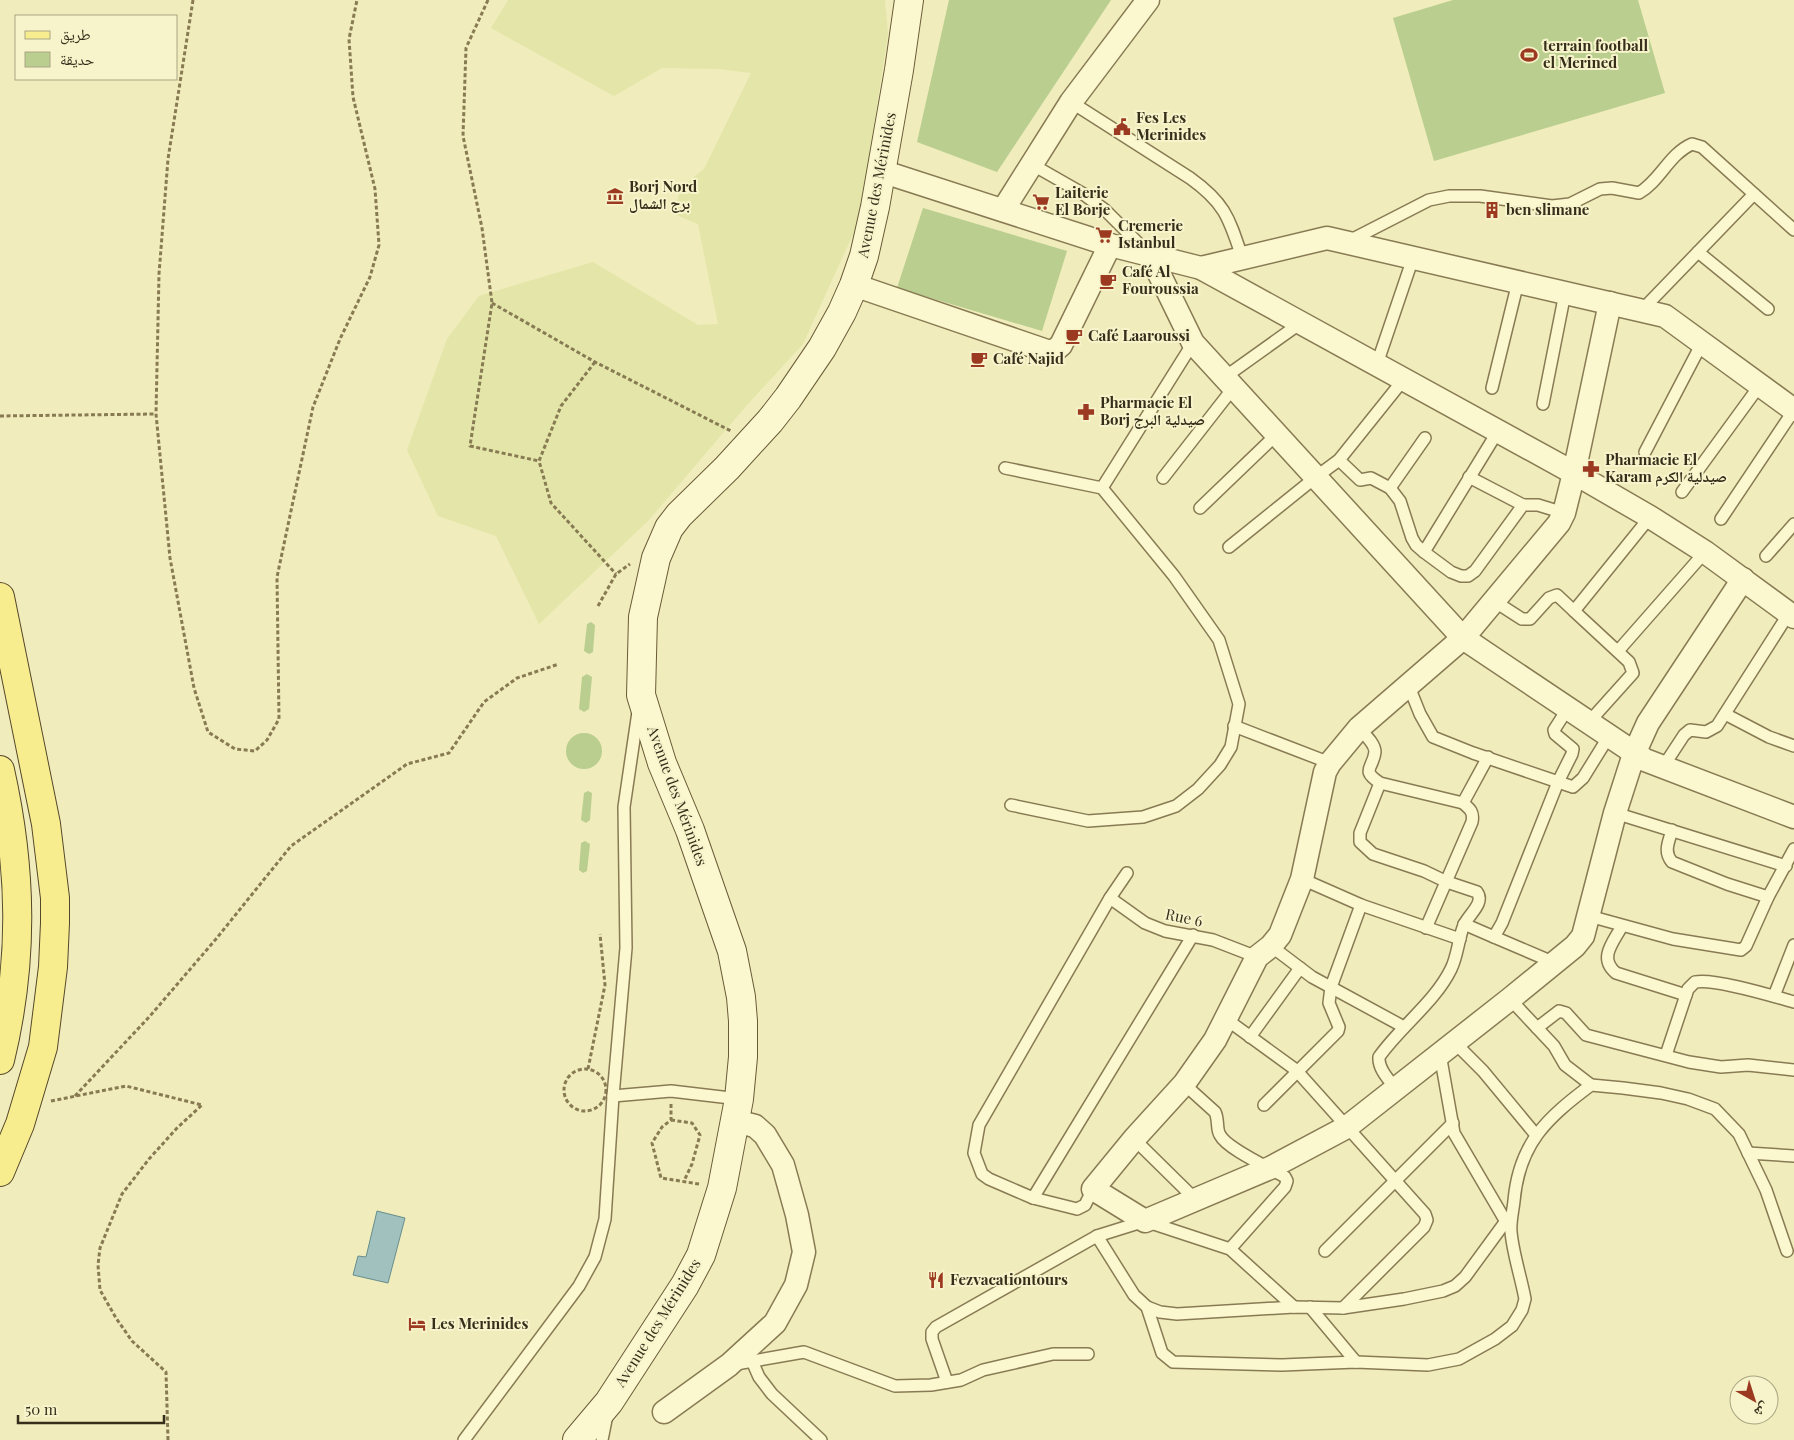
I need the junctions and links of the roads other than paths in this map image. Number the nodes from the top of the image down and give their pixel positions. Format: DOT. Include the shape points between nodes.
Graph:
graph roads {
  1 [pos="909,0"];
  2 [pos="1148,0"];
  3 [pos="1072,102"];
  4 [pos="1033,166"];
  5 [pos="881,172"];
  6 [pos="1754,194"];
  7 [pos="1003,210"];
  8 [pos="1794,230"];
  9 [pos="1347,242"];
  10 [pos="1110,245"];
  11 [pos="1698,252"];
  12 [pos="1150,255"];
  13 [pos="1242,257"];
  14 [pos="1413,258"];
  15 [pos="1200,268"];
  16 [pos="1518,282"];
  17 [pos="854,285"];
  18 [pos="1565,293"];
  19 [pos="1610,303"];
  20 [pos="1768,309"];
  21 [pos="1641,311"];
  22 [pos="1302,322"];
  23 [pos="1193,343"];
  24 [pos="1702,343"];
  25 [pos="1377,364"];
  26 [pos="1404,379"];
  27 [pos="1229,382"];
  28 [pos="1760,385"];
  29 [pos="1492,388"];
  30 [pos="1543,404"];
  31 [pos="1794,410"];
  32 [pos="1498,431"];
  33 [pos="1277,434"];
  34 [pos="1425,438"];
  35 [pos="1645,452"];
  36 [pos="1338,460"];
  37 [pos="1005,468"];
  38 [pos="1574,472"];
  39 [pos="1316,477"];
  40 [pos="1469,477"];
  41 [pos="1163,478"];
  42 [pos="1102,488"];
  43 [pos="1390,488"];
  44 [pos="1682,492"];
  45 [pos="1524,505"];
  46 [pos="1200,508"];
  47 [pos="1564,513"];
  48 [pos="1650,517"];
  49 [pos="1721,519"];
  50 [pos="1794,524"];
  51 [pos="1230,547"];
  52 [pos="1424,552"];
  53 [pos="1705,552"];
  54 [pos="1766,556"];
  55 [pos="1743,579"];
  56 [pos="0,597"];
  57 [pos="1494,601"];
  58 [pos="1574,611"];
  59 [pos="1792,612"];
  60 [pos="1463,638"];
  61 [pos="1618,651"];
  62 [pos="1408,684"];
  63 [pos="641,696"];
  64 [pos="1568,708"];
  65 [pos="1725,714"];
  66 [pos="1589,722"];
  67 [pos="1234,726"];
  68 [pos="1359,728"];
  69 [pos="1609,736"];
  70 [pos="1794,746"];
  71 [pos="1634,754"];
  72 [pos="1488,757"];
  73 [pos="1330,763"];
  74 [pos="1663,767"];
  75 [pos="0,770"];
  76 [pos="1558,782"];
  77 [pos="1380,783"];
  78 [pos="1463,803"];
  79 [pos="1011,805"];
  80 [pos="1615,813"];
  81 [pos="1794,816"];
  82 [pos="1672,830"];
  83 [pos="1794,849"];
  84 [pos="1786,866"];
  85 [pos="1127,873"];
  86 [pos="1302,880"];
  87 [pos="1447,882"];
  88 [pos="1768,897"];
  89 [pos="1110,898"];
  90 [pos="1361,905"];
  91 [pos="1589,916"];
  92 [pos="1464,924"];
  93 [pos="1622,926"];
  94 [pos="1426,928"];
  95 [pos="1193,935"];
  96 [pos="1494,937"];
  97 [pos="1460,939"];
  98 [pos="1794,945"];
  99 [pos="1264,951"];
  100 [pos="1555,963"];
  101 [pos="1300,968"];
  102 [pos="1331,987"];
  103 [pos="1686,995"];
  104 [pos="1774,996"];
  105 [pos="1510,999"];
  106 [pos="1794,1002"];
  107 [pos="1226,1019"];
  108 [pos="1404,1027"];
  109 [pos="1537,1028"];
  110 [pos="1250,1037"];
  111 [pos="1447,1049"];
  112 [pos="1666,1056"];
  113 [pos="0,1060"];
  114 [pos="1794,1070"];
  115 [pos="1297,1072"];
  116 [pos="1184,1084"];
  117 [pos="1591,1085"];
  118 [pos="1396,1089"];
  119 [pos="614,1096"];
  120 [pos="1264,1105"];
  121 [pos="737,1110"];
  122 [pos="1453,1123"];
  123 [pos="1347,1127"];
  124 [pos="1536,1135"];
  125 [pos="1134,1139"];
  126 [pos="1748,1153"];
  127 [pos="1794,1156"];
  128 [pos="1270,1168"];
  129 [pos="0,1172"];
  130 [pos="1395,1181"];
  131 [pos="1093,1189"];
  132 [pos="1033,1198"];
  133 [pos="1196,1200"];
  134 [pos="1145,1222"];
  135 [pos="1508,1226"];
  136 [pos="1097,1236"];
  137 [pos="1230,1248"];
  138 [pos="1325,1251"];
  139 [pos="1787,1251"];
  140 [pos="1147,1307"];
  141 [pos="1294,1307"];
  142 [pos="1310,1307"];
  143 [pos="1343,1308"];
  144 [pos="1088,1354"];
  145 [pos="752,1361"];
  146 [pos="1356,1362"];
  147 [pos="729,1365"];
  148 [pos="947,1382"];
  149 [pos="609,1402"];
  150 [pos="664,1412"];
  151 [pos="464,1440"];
  152 [pos="577,1440"];
  153 [pos="602,1440"];
  154 [pos="821,1440"];
  1 -- 5 [label="main road, Avenue des Mérinides"];
  2 -- 3 [label="street"];
  3 -- 4 [label="street"];
  3 -- 13 [label="lane" via="1209,192 1224,210"];
  4 -- 7 [label="street"];
  4 -- 12 [label="lane" via="1082,193 1105,210"];
  5 -- 7 [label="street"];
  5 -- 17 [label="main road, Avenue des Mérinides" via="870,234"];
  6 -- 8 [label="lane"];
  6 -- 9 [label="lane" via="1702,147 1692,144 1682,148 1647,189 1638,193 1600,189 1570,204 1552,206 1490,197 1449,196 1429,200"];
  6 -- 11 [label="lane"];
  7 -- 10 [label="street"];
  9 -- 13 [label="street" via="1326,238"];
  9 -- 14 [label="street"];
  10 -- 12 [label="street"];
  10 -- 17 [label="street" via="1060,346 1054,351 1046,351"];
  11 -- 20 [label="lane"];
  11 -- 21 [label="lane"];
  12 -- 15 [label="street"];
  12 -- 23 [label="street"];
  13 -- 15 [label="street"];
  14 -- 16 [label="street"];
  14 -- 25 [label="lane"];
  15 -- 22 [label="street"];
  16 -- 18 [label="street"];
  16 -- 29 [label="lane"];
  17 -- 63 [label="main road, Avenue des Mérinides" via="842,312 788,398 669,528 656,558 643,617"];
  18 -- 19 [label="street"];
  18 -- 30 [label="lane"];
  19 -- 21 [label="street"];
  19 -- 38 [label="street"];
  21 -- 24 [label="street" via="1665,316"];
  22 -- 25 [label="street"];
  22 -- 27 [label="lane"];
  23 -- 27 [label="street"];
  23 -- 42 [label="lane"];
  24 -- 28 [label="street"];
  24 -- 35 [label="lane"];
  25 -- 26 [label="street"];
  26 -- 32 [label="street"];
  26 -- 36 [label="lane"];
  27 -- 33 [label="street"];
  27 -- 41 [label="lane"];
  28 -- 31 [label="street"];
  28 -- 44 [label="lane"];
  31 -- 49 [label="lane"];
  32 -- 38 [label="street"];
  32 -- 40 [label="lane"];
  33 -- 39 [label="street"];
  33 -- 46 [label="lane"];
  34 -- 43 [label="lane"];
  36 -- 39 [label="lane"];
  36 -- 43 [label="lane" via="1360,480 1371,478"];
  37 -- 42 [label="lane"];
  38 -- 47 [label="street"];
  38 -- 48 [label="street"];
  39 -- 51 [label="lane"];
  39 -- 60 [label="street"];
  40 -- 45 [label="lane"];
  40 -- 52 [label="lane"];
  42 -- 67 [label="lane" via="1174,576 1219,640 1239,704"];
  43 -- 52 [label="lane" via="1400,501 1412,538"];
  45 -- 47 [label="lane" via="1538,505"];
  45 -- 52 [label="lane" via="1475,572 1468,576 1452,572"];
  47 -- 57 [label="street"];
  48 -- 53 [label="street"];
  48 -- 58 [label="lane"];
  50 -- 54 [label="lane"];
  53 -- 55 [label="street"];
  53 -- 61 [label="lane"];
  55 -- 59 [label="street"];
  55 -- 71 [label="street" via="1648,723"];
  56 -- 129 [label="main road" via="46,824 55,898 53,967 40,1063"];
  57 -- 58 [label="lane" via="1526,620 1549,598 1557,595"];
  57 -- 60 [label="street"];
  58 -- 61 [label="lane"];
  59 -- 65 [label="lane"];
  60 -- 62 [label="street"];
  60 -- 64 [label="street"];
  61 -- 66 [label="lane" via="1629,662 1633,673"];
  62 -- 68 [label="street"];
  62 -- 72 [label="lane" via="1434,737"];
  63 -- 119 [label="lane" via="624,807 626,948"];
  63 -- 121 [label="main road, Avenue des Mérinides" via="662,763 690,830 732,951 744,1021"];
  64 -- 66 [label="street"];
  64 -- 76 [label="lane" via="1554,730 1573,749"];
  65 -- 70 [label="lane"];
  65 -- 74 [label="lane" via="1711,730 1690,730 1684,735"];
  66 -- 69 [label="street"];
  67 -- 73 [label="lane"];
  67 -- 79 [label="lane" via="1224,759 1198,790 1176,806 1143,817 1088,821"];
  68 -- 73 [label="street"];
  68 -- 77 [label="lane" via="1373,744 1375,752 1369,772"];
  69 -- 71 [label="street"];
  69 -- 76 [label="lane" via="1577,785 1573,787"];
  71 -- 74 [label="street"];
  71 -- 80 [label="street"];
  72 -- 76 [label="lane"];
  72 -- 78 [label="lane"];
  73 -- 86 [label="street" via="1325,772"];
  74 -- 81 [label="street"];
  75 -- 113 [label="main road" via="16,858 18,912 18,950"];
  76 -- 96 [label="lane"];
  77 -- 78 [label="lane"];
  77 -- 87 [label="lane" via="1360,832 1360,842 1373,854"];
  78 -- 87 [label="lane" via="1472,810 1472,822"];
  80 -- 82 [label="lane"];
  80 -- 91 [label="street"];
  82 -- 84 [label="lane"];
  82 -- 88 [label="lane" via="1666,851 1672,862"];
  83 -- 84 [label="lane"];
  84 -- 88 [label="lane"];
  85 -- 89 [label="lane"];
  86 -- 90 [label="lane"];
  86 -- 99 [label="street" via="1280,935"];
  87 -- 92 [label="lane" via="1477,892 1480,896"];
  87 -- 94 [label="lane"];
  88 -- 93 [label="lane" via="1746,946 1741,950"];
  89 -- 95 [label="lane, Rue 6" via="1144,923 1165,931"];
  89 -- 132 [label="lane" via="979,1125 974,1153 982,1174"];
  90 -- 94 [label="lane"];
  90 -- 102 [label="lane"];
  91 -- 93 [label="lane"];
  91 -- 100 [label="street" via="1583,936"];
  92 -- 96 [label="lane"];
  92 -- 97 [label="lane"];
  93 -- 103 [label="lane" via="1606,955 1609,967 1616,973"];
  94 -- 97 [label="lane"];
  95 -- 99 [label="lane, Rue 6"];
  95 -- 132 [label="lane"];
  96 -- 100 [label="lane"];
  97 -- 108 [label="lane" via="1444,982"];
  98 -- 104 [label="lane"];
  99 -- 101 [label="lane, Rue 6"];
  99 -- 107 [label="street"];
  100 -- 105 [label="street"];
  101 -- 102 [label="lane, Rue 6"];
  101 -- 110 [label="lane"];
  102 -- 108 [label="lane, Rue 6"];
  102 -- 115 [label="lane" via="1329,1003 1338,1031"];
  103 -- 104 [label="lane" via="1690,985 1700,981"];
  103 -- 112 [label="lane"];
  104 -- 106 [label="lane"];
  105 -- 109 [label="lane"];
  105 -- 111 [label="street"];
  107 -- 110 [label="lane"];
  107 -- 116 [label="street"];
  108 -- 118 [label="lane" via="1378,1062"];
  109 -- 112 [label="lane" via="1562,1011 1586,1035"];
  109 -- 117 [label="lane" via="1554,1046 1565,1065"];
  110 -- 115 [label="lane"];
  111 -- 118 [label="street"];
  111 -- 122 [label="lane"];
  111 -- 124 [label="lane" via="1483,1071"];
  112 -- 114 [label="lane" via="1721,1067 1748,1065"];
  115 -- 120 [label="lane"];
  115 -- 123 [label="lane"];
  116 -- 125 [label="street"];
  116 -- 128 [label="lane" via="1215,1112 1219,1134 1228,1144"];
  117 -- 124 [label="lane" via="1565,1105"];
  117 -- 126 [label="lane" via="1661,1093 1715,1109 1739,1134"];
  118 -- 123 [label="street"];
  119 -- 121 [label="lane" via="671,1091"];
  119 -- 151 [label="lane" via="605,1219 595,1257 579,1286"];
  121 -- 147 [label="street" via="765,1135 782,1165 804,1252 796,1285 774,1323"];
  121 -- 149 [label="main road, Avenue des Mérinides" via="722,1188 701,1255"];
  122 -- 130 [label="lane"];
  122 -- 135 [label="lane" via="1454,1133"];
  123 -- 128 [label="street"];
  123 -- 130 [label="lane"];
  124 -- 135 [label="lane" via="1526,1152 1516,1183"];
  125 -- 131 [label="street"];
  125 -- 133 [label="lane"];
  126 -- 127 [label="lane"];
  126 -- 139 [label="lane" via="1766,1190"];
  128 -- 133 [label="street"];
  128 -- 137 [label="lane" via="1285,1177 1285,1187"];
  130 -- 138 [label="lane"];
  130 -- 143 [label="lane" via="1427,1220 1424,1227"];
  131 -- 132 [label="lane" via="1085,1204 1077,1209"];
  131 -- 134 [label="street"];
  133 -- 134 [label="street"];
  134 -- 136 [label="lane"];
  134 -- 137 [label="lane"];
  135 -- 143 [label="lane" via="1455,1286 1404,1299"];
  135 -- 146 [label="lane" via="1525,1299 1512,1326 1459,1359 1428,1365"];
  136 -- 140 [label="lane" via="1134,1295"];
  136 -- 148 [label="lane" via="936,1327 932,1339"];
  137 -- 141 [label="lane"];
  140 -- 141 [label="lane" via="1177,1314"];
  140 -- 146 [label="lane" via="1162,1353 1173,1362 1282,1365"];
  141 -- 142 [label="lane"];
  142 -- 143 [label="lane"];
  142 -- 146 [label="lane"];
  144 -- 148 [label="lane" via="1053,1354"];
  145 -- 147 [label="lane"];
  145 -- 148 [label="lane" via="804,1352 895,1386"];
  145 -- 154 [label="lane" via="772,1394"];
  147 -- 150 [label="street"];
  149 -- 152 [label="main road, Avenue des Mérinides"];
  149 -- 153 [label="lane"];
}
